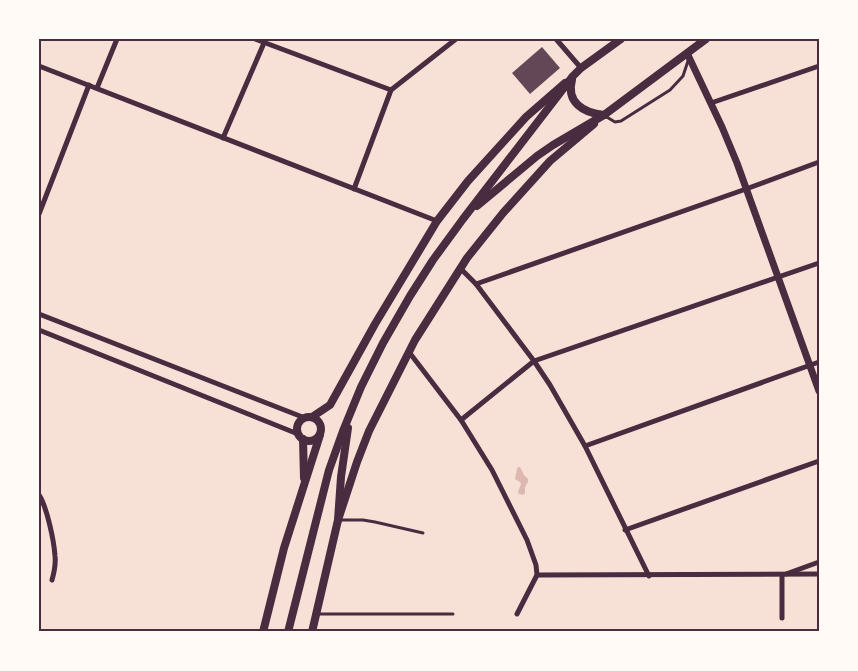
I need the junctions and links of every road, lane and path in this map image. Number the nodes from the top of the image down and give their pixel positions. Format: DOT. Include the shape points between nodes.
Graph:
graph roads {
  1 [pos="117,39"];
  2 [pos="255,39"];
  3 [pos="456,39"];
  4 [pos="556,39"];
  5 [pos="621,39"];
  6 [pos="706,39"];
  7 [pos="264,43"];
  8 [pos="688,56"];
  9 [pos="39,66"];
  10 [pos="819,66"];
  11 [pos="581,68"];
  12 [pos="573,76"];
  13 [pos="89,85"];
  14 [pos="97,88"];
  15 [pos="391,90"];
  16 [pos="711,103"];
  17 [pos="604,115"];
  18 [pos="223,138"];
  19 [pos="819,162"];
  20 [pos="354,189"];
  21 [pos="746,189"];
  22 [pos="39,214"];
  23 [pos="463,219"];
  24 [pos="437,221"];
  25 [pos="819,264"];
  26 [pos="460,268"];
  27 [pos="779,278"];
  28 [pos="476,284"];
  29 [pos="39,314"];
  30 [pos="39,330"];
  31 [pos="410,352"];
  32 [pos="534,361"];
  33 [pos="819,362"];
  34 [pos="810,365"];
  35 [pos="819,391"];
  36 [pos="350,413"];
  37 [pos="309,418"];
  38 [pos="461,420"];
  39 [pos="320,435"];
  40 [pos="301,436"];
  41 [pos="585,446"];
  42 [pos="819,461"];
  43 [pos="304,486"];
  44 [pos="39,495"];
  45 [pos="338,520"];
  46 [pos="625,530"];
  47 [pos="423,533"];
  48 [pos="819,562"];
  49 [pos="819,574"];
  50 [pos="537,575"];
  51 [pos="782,575"];
  52 [pos="649,576"];
  53 [pos="52,580"];
  54 [pos="317,614"];
  55 [pos="453,614"];
  56 [pos="517,614"];
  57 [pos="782,618"];
  58 [pos="262,632"];
  59 [pos="288,632"];
  60 [pos="312,632"];
  1 -- 14 [label="street"];
  2 -- 7 [label="street"];
  3 -- 15 [label="street"];
  4 -- 11 [label="street"];
  5 -- 11 [label="main road"];
  6 -- 8 [label="main road"];
  7 -- 15 [label="street"];
  7 -- 18 [label="street"];
  8 -- 16 [label="street"];
  8 -- 17 [label="main road"];
  8 -- 17 [label="lane" via="683,76 670,90 621,121"];
  9 -- 13 [label="street"];
  10 -- 16 [label="street"];
  11 -- 12 [label="main road"];
  12 -- 17 [label="main road" via="570,87 574,100 586,111"];
  12 -- 23 [label="main road"];
  12 -- 24 [label="main road" via="526,117"];
  13 -- 14 [label="street"];
  13 -- 22 [label="street"];
  14 -- 18 [label="street"];
  15 -- 20 [label="street"];
  16 -- 21 [label="street"];
  17 -- 23 [label="main road" via="537,156"];
  17 -- 26 [label="main road" via="550,161 502,213"];
  18 -- 20 [label="street"];
  19 -- 21 [label="street"];
  20 -- 24 [label="street"];
  21 -- 27 [label="street"];
  21 -- 28 [label="street"];
  23 -- 36 [label="main road" via="410,296"];
  24 -- 37 [label="main road" via="330,405"];
  25 -- 27 [label="street"];
  26 -- 28 [label="street"];
  26 -- 31 [label="main road"];
  27 -- 32 [label="street"];
  27 -- 34 [label="street"];
  28 -- 32 [label="street"];
  29 -- 37 [label="street"];
  30 -- 40 [label="street"];
  31 -- 38 [label="street"];
  31 -- 45 [label="main road" via="369,431"];
  32 -- 38 [label="street"];
  32 -- 41 [label="street"];
  33 -- 34 [label="street"];
  34 -- 35 [label="street"];
  34 -- 41 [label="street"];
  36 -- 45 [label="main road"];
  36 -- 59 [label="main road" via="329,470"];
  37 -- 39 [label="main road" via="321,424"];
  37 -- 40 [label="main road" via="299,423 297,430"];
  38 -- 50 [label="street" via="513,511 532,552"];
  39 -- 40 [label="main road" via="310,441"];
  39 -- 43 [label="main road"];
  40 -- 43 [label="main road"];
  41 -- 46 [label="street"];
  42 -- 46 [label="street"];
  43 -- 58 [label="main road"];
  44 -- 53 [label="street" via="56,557"];
  45 -- 47 [label="lane" via="363,520"];
  45 -- 54 [label="main road"];
  46 -- 52 [label="street"];
  48 -- 51 [label="street"];
  49 -- 51 [label="street"];
  50 -- 52 [label="street"];
  50 -- 56 [label="street"];
  51 -- 52 [label="street"];
  51 -- 57 [label="street"];
  54 -- 55 [label="lane"];
  54 -- 60 [label="main road"];
}
